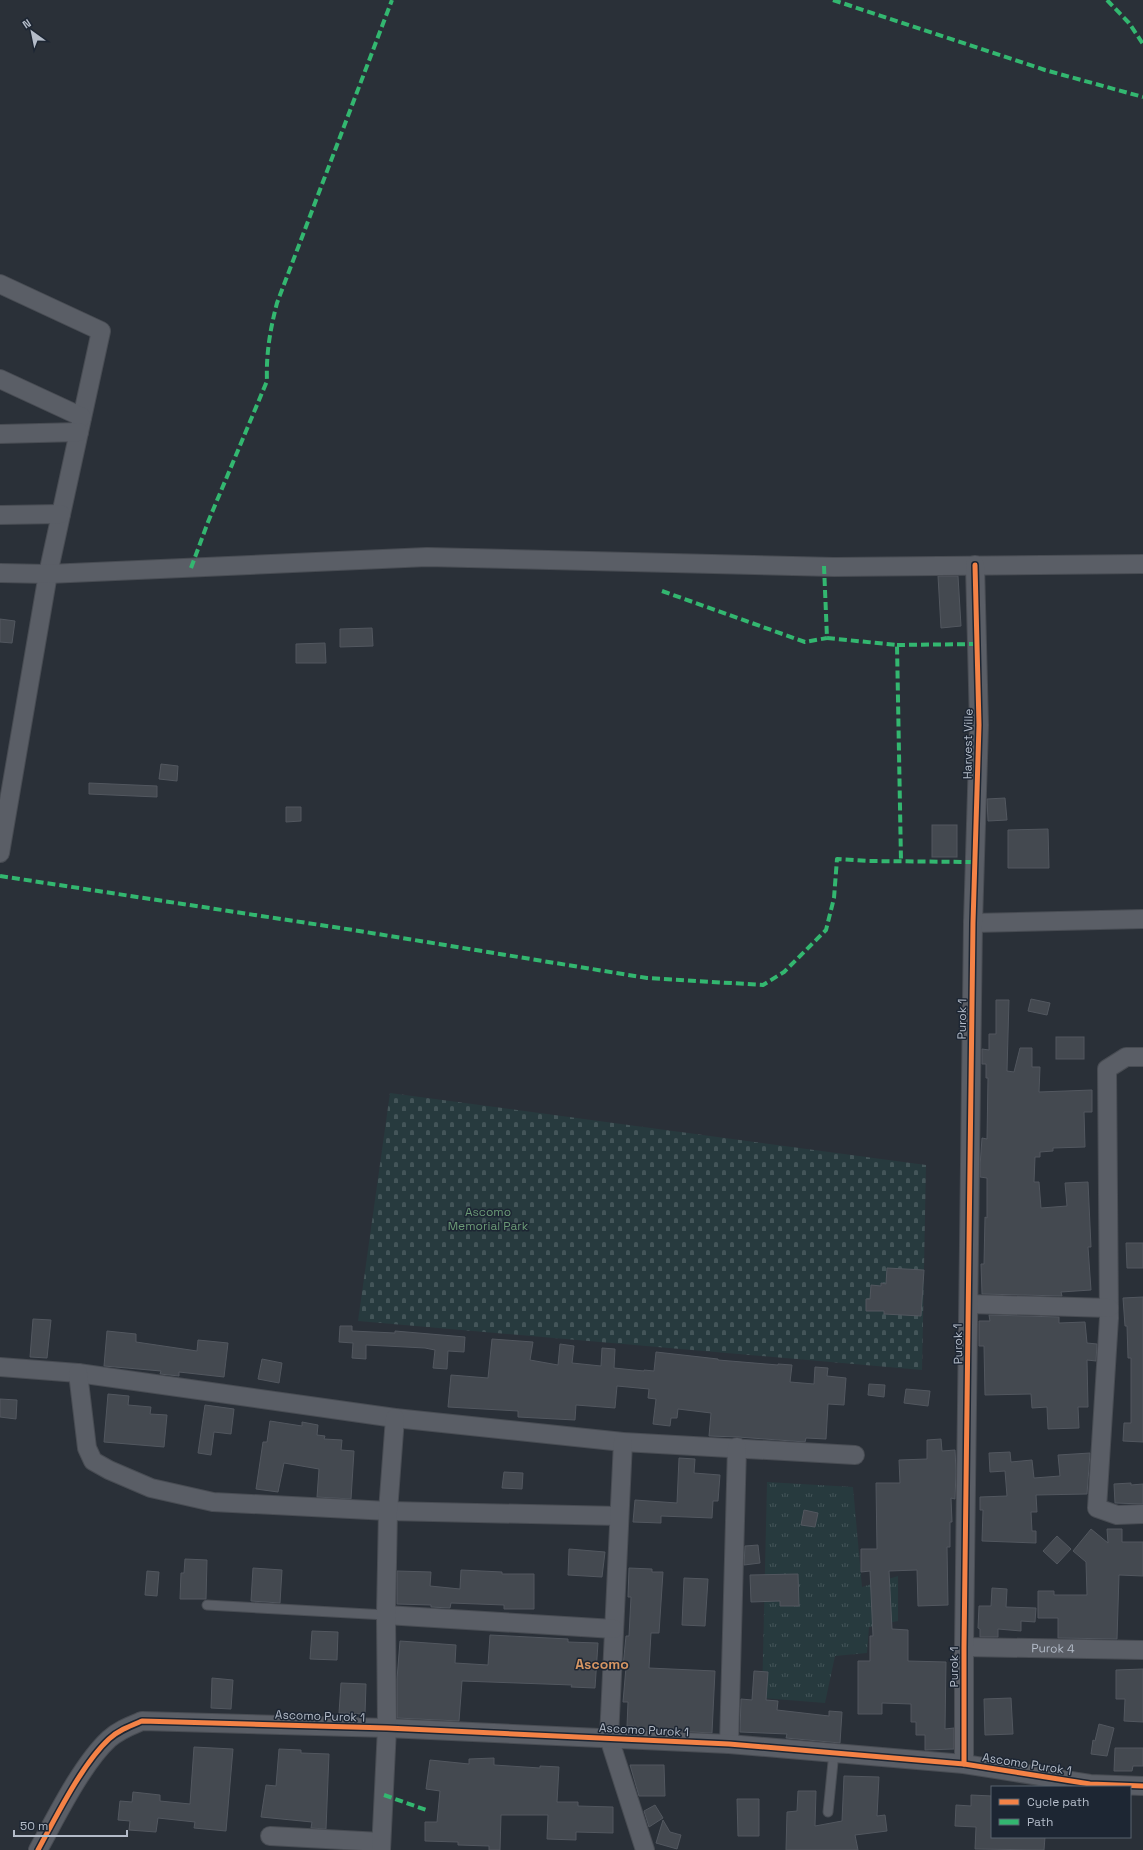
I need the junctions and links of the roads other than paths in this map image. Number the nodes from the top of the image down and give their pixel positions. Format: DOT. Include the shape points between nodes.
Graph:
graph roads {
  1 [pos="0,284"];
  2 [pos="0,379"];
  3 [pos="80,425"];
  4 [pos="0,434"];
  5 [pos="61,514"];
  6 [pos="0,515"];
  7 [pos="1143,564"];
  8 [pos="975,566"];
  9 [pos="0,574"];
  10 [pos="48,574"];
  11 [pos="0,853"];
  12 [pos="1143,919"];
  13 [pos="973,923"];
  14 [pos="1143,1057"];
  15 [pos="969,1304"];
  16 [pos="1109,1308"];
  17 [pos="0,1367"];
  18 [pos="78,1373"];
  19 [pos="395,1418"];
  20 [pos="623,1442"];
  21 [pos="737,1447"];
  22 [pos="855,1455"];
  23 [pos="388,1511"];
  24 [pos="1143,1514"];
  25 [pos="619,1516"];
  26 [pos="207,1605"];
  27 [pos="386,1615"];
  28 [pos="614,1629"];
  29 [pos="964,1647"];
  30 [pos="1143,1650"];
  31 [pos="387,1728"];
  32 [pos="609,1738"];
  33 [pos="729,1744"];
  34 [pos="834,1752"];
  35 [pos="964,1764"];
  36 [pos="1143,1786"];
  37 [pos="828,1812"];
  38 [pos="270,1836"];
  39 [pos="381,1846"];
  40 [pos="38,1850"];
  41 [pos="645,1850"];
  1 -- 3 [label="street" via="101,332"];
  2 -- 3 [label="street"];
  3 -- 4 [label="street"];
  3 -- 5 [label="street"];
  5 -- 6 [label="street"];
  5 -- 10 [label="street"];
  7 -- 8 [label="street"];
  8 -- 10 [label="street" via="834,567 427,557"];
  8 -- 13 [label="street, Harvest Ville" via="979,725"];
  9 -- 10 [label="street"];
  10 -- 11 [label="street"];
  12 -- 13 [label="street"];
  13 -- 15 [label="street, Purok 1"];
  14 -- 16 [label="street" via="1126,1057 1107,1069"];
  15 -- 16 [label="street"];
  15 -- 29 [label="street, Purok 1"];
  16 -- 24 [label="street" via="1097,1508 1117,1515"];
  17 -- 18 [label="street"];
  18 -- 19 [label="street"];
  18 -- 23 [label="street" via="87,1448 93,1461 109,1470 151,1488 213,1502"];
  19 -- 20 [label="street"];
  19 -- 23 [label="street"];
  20 -- 21 [label="street"];
  20 -- 25 [label="street"];
  21 -- 22 [label="street"];
  21 -- 33 [label="street"];
  23 -- 25 [label="street"];
  23 -- 27 [label="street"];
  25 -- 28 [label="street"];
  26 -- 27 [label="lane"];
  27 -- 28 [label="street"];
  27 -- 31 [label="street"];
  28 -- 32 [label="street"];
  29 -- 30 [label="street, Purok 4"];
  29 -- 35 [label="street, Purok 1"];
  31 -- 32 [label="street, Ascomo Purok 1"];
  31 -- 39 [label="street"];
  31 -- 40 [label="street, Ascomo Purok 1" via="142,1721 110,1738 97,1752"];
  32 -- 33 [label="street, Ascomo Purok 1"];
  32 -- 41 [label="street"];
  33 -- 34 [label="street, Ascomo Purok 1"];
  34 -- 35 [label="street, Ascomo Purok 1"];
  34 -- 37 [label="lane"];
  35 -- 36 [label="street, Ascomo Purok 1" via="1090,1784"];
  38 -- 39 [label="street"];
}
